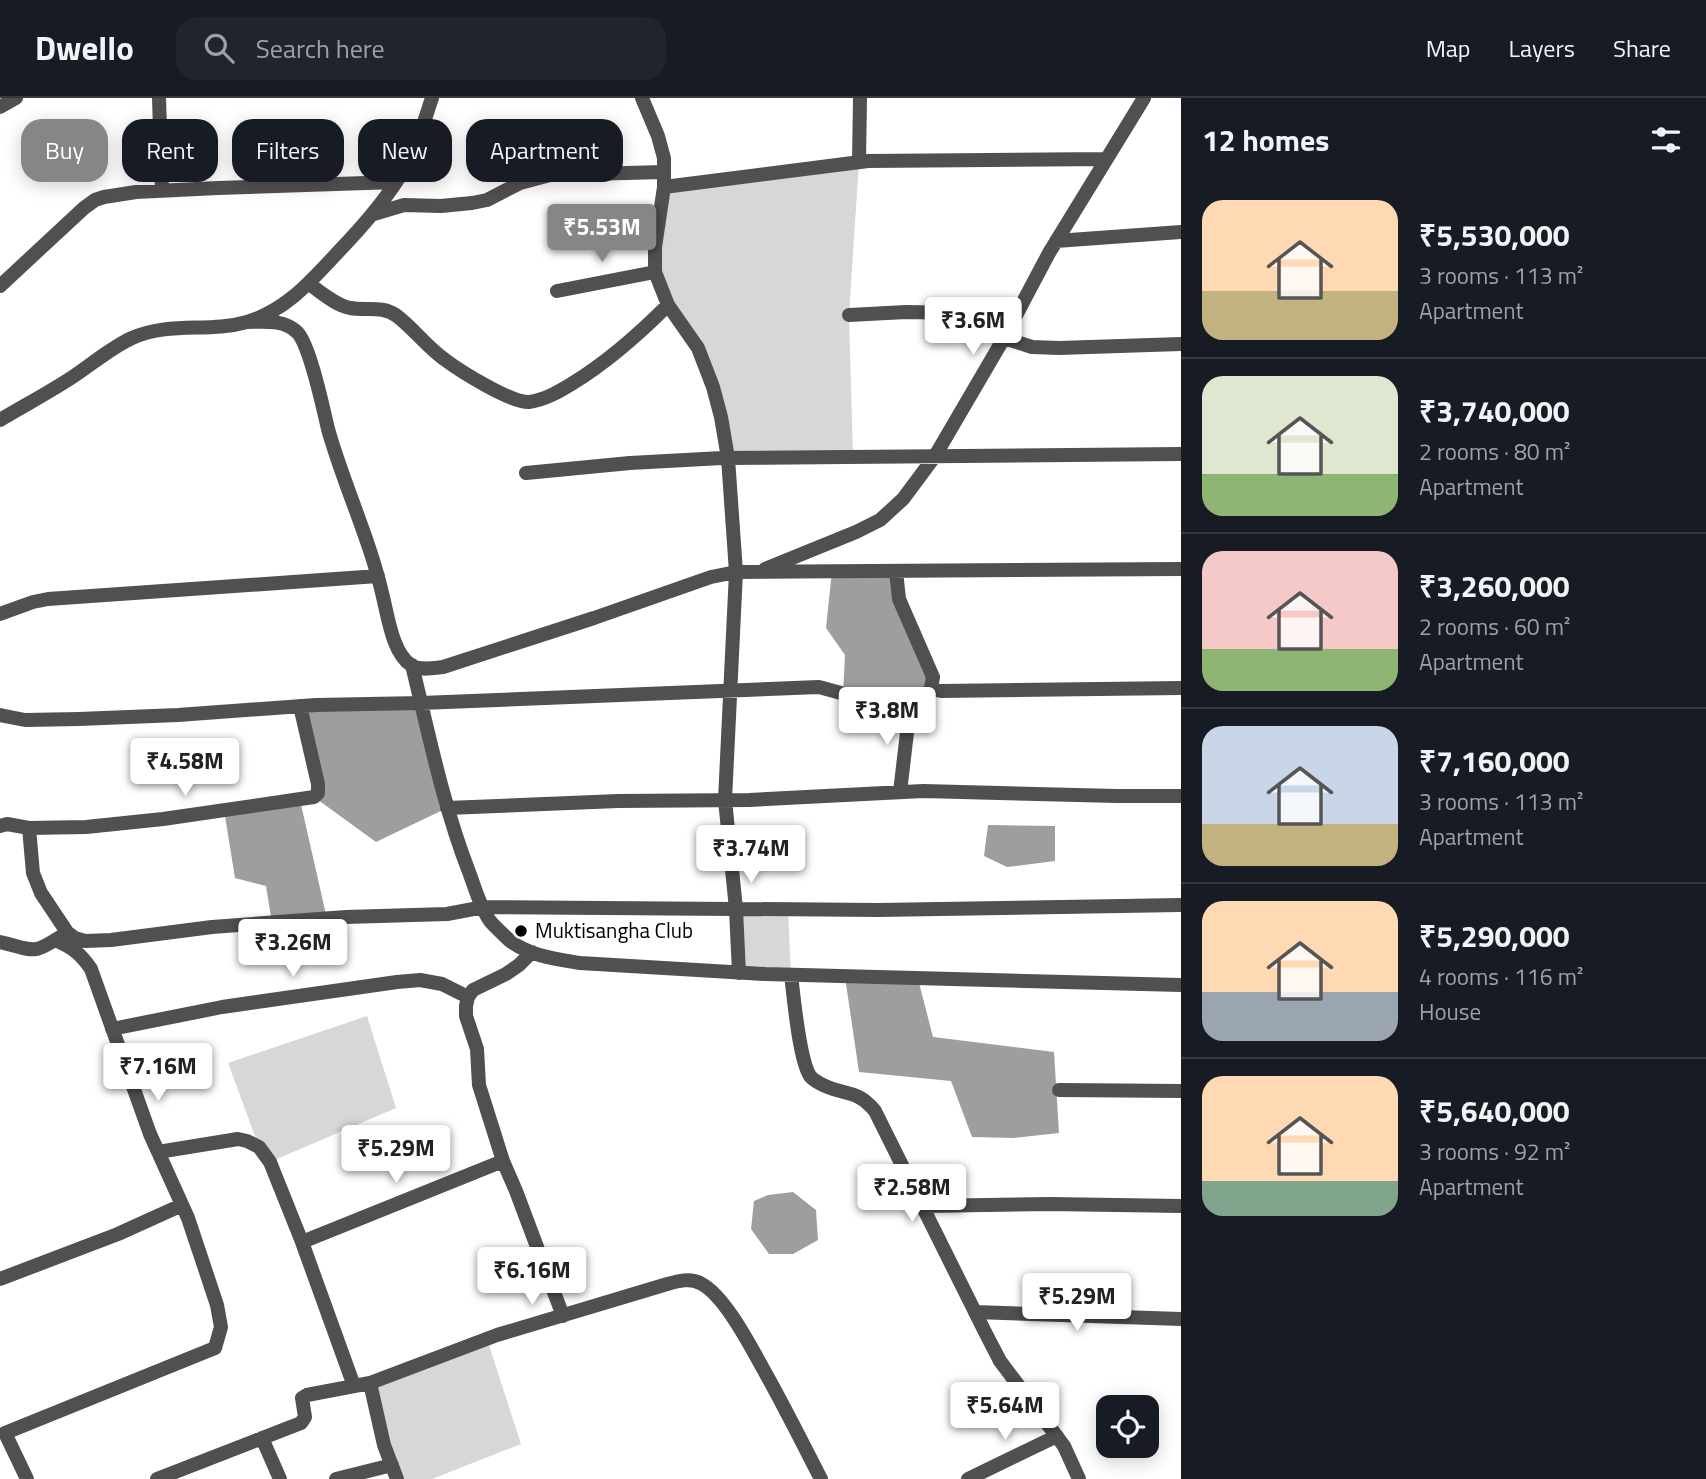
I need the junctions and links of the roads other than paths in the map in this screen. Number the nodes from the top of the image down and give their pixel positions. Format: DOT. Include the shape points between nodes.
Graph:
graph roads {
  1 [pos="16,98"];
  2 [pos="159,98"];
  3 [pos="432,98"];
  4 [pos="642,98"];
  5 [pos="860,98"];
  6 [pos="1144,98"];
  7 [pos="0,107"];
  8 [pos="425,119"];
  9 [pos="1107,159"];
  10 [pos="859,162"];
  11 [pos="664,180"];
  12 [pos="396,182"];
  13 [pos="162,191"];
  14 [pos="374,214"];
  15 [pos="1181,232"];
  16 [pos="1056,241"];
  17 [pos="655,272"];
  18 [pos="309,284"];
  19 [pos="0,286"];
  20 [pos="557,290"];
  21 [pos="668,305"];
  22 [pos="849,315"];
  23 [pos="246,322"];
  24 [pos="1004,338"];
  25 [pos="1181,344"];
  26 [pos="0,419"];
  27 [pos="1181,454"];
  28 [pos="934,456"];
  29 [pos="728,458"];
  30 [pos="526,472"];
  31 [pos="1181,569"];
  32 [pos="895,571"];
  33 [pos="736,572"];
  34 [pos="757,572"];
  35 [pos="378,576"];
  36 [pos="0,614"];
  37 [pos="412,665"];
  38 [pos="1181,688"];
  39 [pos="931,689"];
  40 [pos="731,690"];
  41 [pos="421,703"];
  42 [pos="300,706"];
  43 [pos="910,707"];
  44 [pos="1,717"];
  45 [pos="900,792"];
  46 [pos="1181,796"];
  47 [pos="725,800"];
  48 [pos="447,808"];
  49 [pos="0,826"];
  50 [pos="29,828"];
  51 [pos="1181,905"];
  52 [pos="484,907"];
  53 [pos="736,909"];
  54 [pos="61,936"];
  55 [pos="0,942"];
  56 [pos="532,952"];
  57 [pos="739,973"];
  58 [pos="791,975"];
  59 [pos="1181,985"];
  60 [pos="468,997"];
  61 [pos="112,1029"];
  62 [pos="1059,1090"];
  63 [pos="1181,1091"];
  64 [pos="158,1152"];
  65 [pos="503,1161"];
  66 [pos="182,1205"];
  67 [pos="922,1206"];
  68 [pos="1181,1206"];
  69 [pos="302,1242"];
  70 [pos="0,1279"];
  71 [pos="975,1312"];
  72 [pos="563,1316"];
  73 [pos="1181,1318"];
  74 [pos="370,1383"];
  75 [pos="354,1386"];
  76 [pos="1057,1436"];
  77 [pos="262,1438"];
  78 [pos="394,1472"];
  79 [pos="27,1479"];
  80 [pos="157,1479"];
  81 [pos="280,1479"];
  82 [pos="336,1479"];
  83 [pos="821,1479"];
  84 [pos="968,1479"];
  85 [pos="1079,1479"];
  1 -- 7 [label="street"];
  2 -- 13 [label="street"];
  3 -- 8 [label="street"];
  4 -- 11 [label="street" via="658,136"];
  5 -- 10 [label="street"];
  6 -- 9 [label="street"];
  9 -- 10 [label="street"];
  9 -- 16 [label="street"];
  10 -- 11 [label="street"];
  11 -- 14 [label="street" via="550,175 520,183 487,200 404,205"];
  11 -- 17 [label="street"];
  12 -- 13 [label="street"];
  12 -- 14 [label="street"];
  13 -- 19 [label="street" via="95,200"];
  14 -- 18 [label="street"];
  15 -- 16 [label="street"];
  16 -- 24 [label="street"];
  17 -- 20 [label="street"];
  17 -- 21 [label="street"];
  18 -- 21 [label="street" via="349,308 388,311 461,371 527,402 556,393 598,368"];
  18 -- 23 [label="street" via="270,313"];
  21 -- 29 [label="street" via="698,348 721,416"];
  22 -- 24 [label="street" via="962,313 981,318"];
  23 -- 26 [label="street" via="170,328 129,339"];
  23 -- 35 [label="street" via="273,321 299,334"];
  24 -- 25 [label="street" via="1032,347 1059,348"];
  24 -- 28 [label="street"];
  27 -- 28 [label="street"];
  28 -- 29 [label="street"];
  28 -- 34 [label="street" via="903,499 880,520"];
  29 -- 30 [label="street"];
  29 -- 33 [label="street"];
  31 -- 32 [label="street"];
  32 -- 34 [label="street"];
  32 -- 39 [label="street" via="899,600 933,677"];
  33 -- 34 [label="street"];
  33 -- 37 [label="street" via="443,667"];
  33 -- 40 [label="street"];
  35 -- 36 [label="street" via="48,599"];
  35 -- 37 [label="street" via="397,649"];
  37 -- 41 [label="street"];
  38 -- 39 [label="street"];
  39 -- 43 [label="street"];
  40 -- 41 [label="street"];
  40 -- 43 [label="street" via="819,687 892,707"];
  40 -- 47 [label="street"];
  41 -- 42 [label="street"];
  41 -- 48 [label="street"];
  42 -- 44 [label="street" via="79,719"];
  42 -- 50 [label="street" via="318,784 314,796 163,819"];
  43 -- 45 [label="street"];
  45 -- 46 [label="street"];
  45 -- 47 [label="street"];
  47 -- 48 [label="street"];
  47 -- 53 [label="street"];
  48 -- 52 [label="street"];
  49 -- 50 [label="street"];
  50 -- 54 [label="street" via="33,873"];
  51 -- 53 [label="street"];
  52 -- 53 [label="street"];
  52 -- 54 [label="street" via="447,914 212,927 111,940"];
  52 -- 56 [label="street" via="490,921 511,941"];
  53 -- 57 [label="street"];
  54 -- 55 [label="street" via="36,950"];
  54 -- 61 [label="street" via="91,969"];
  56 -- 57 [label="street" via="580,963"];
  56 -- 60 [label="street"];
  57 -- 58 [label="street"];
  58 -- 59 [label="street"];
  58 -- 67 [label="street" via="802,1050 811,1077 868,1102"];
  60 -- 61 [label="street" via="442,984 397,982 222,1007"];
  60 -- 65 [label="street" via="466,1016 477,1049 479,1085"];
  61 -- 64 [label="street"];
  62 -- 63 [label="street"];
  64 -- 66 [label="street"];
  64 -- 69 [label="street" via="238,1139 259,1147 270,1162"];
  65 -- 69 [label="street"];
  65 -- 72 [label="street"];
  66 -- 70 [label="street"];
  66 -- 79 [label="street" via="217,1305 221,1327 215,1348 5,1433"];
  67 -- 68 [label="street"];
  67 -- 71 [label="street"];
  69 -- 75 [label="street"];
  71 -- 73 [label="street"];
  71 -- 76 [label="street" via="1000,1361"];
  72 -- 74 [label="street" via="497,1335"];
  72 -- 83 [label="street" via="687,1279 698,1281 732,1315"];
  74 -- 75 [label="street"];
  74 -- 78 [label="street"];
  75 -- 77 [label="street" via="306,1395 301,1423"];
  76 -- 84 [label="street"];
  76 -- 85 [label="street"];
  77 -- 80 [label="street"];
  77 -- 81 [label="street"];
  78 -- 82 [label="street"];
}
